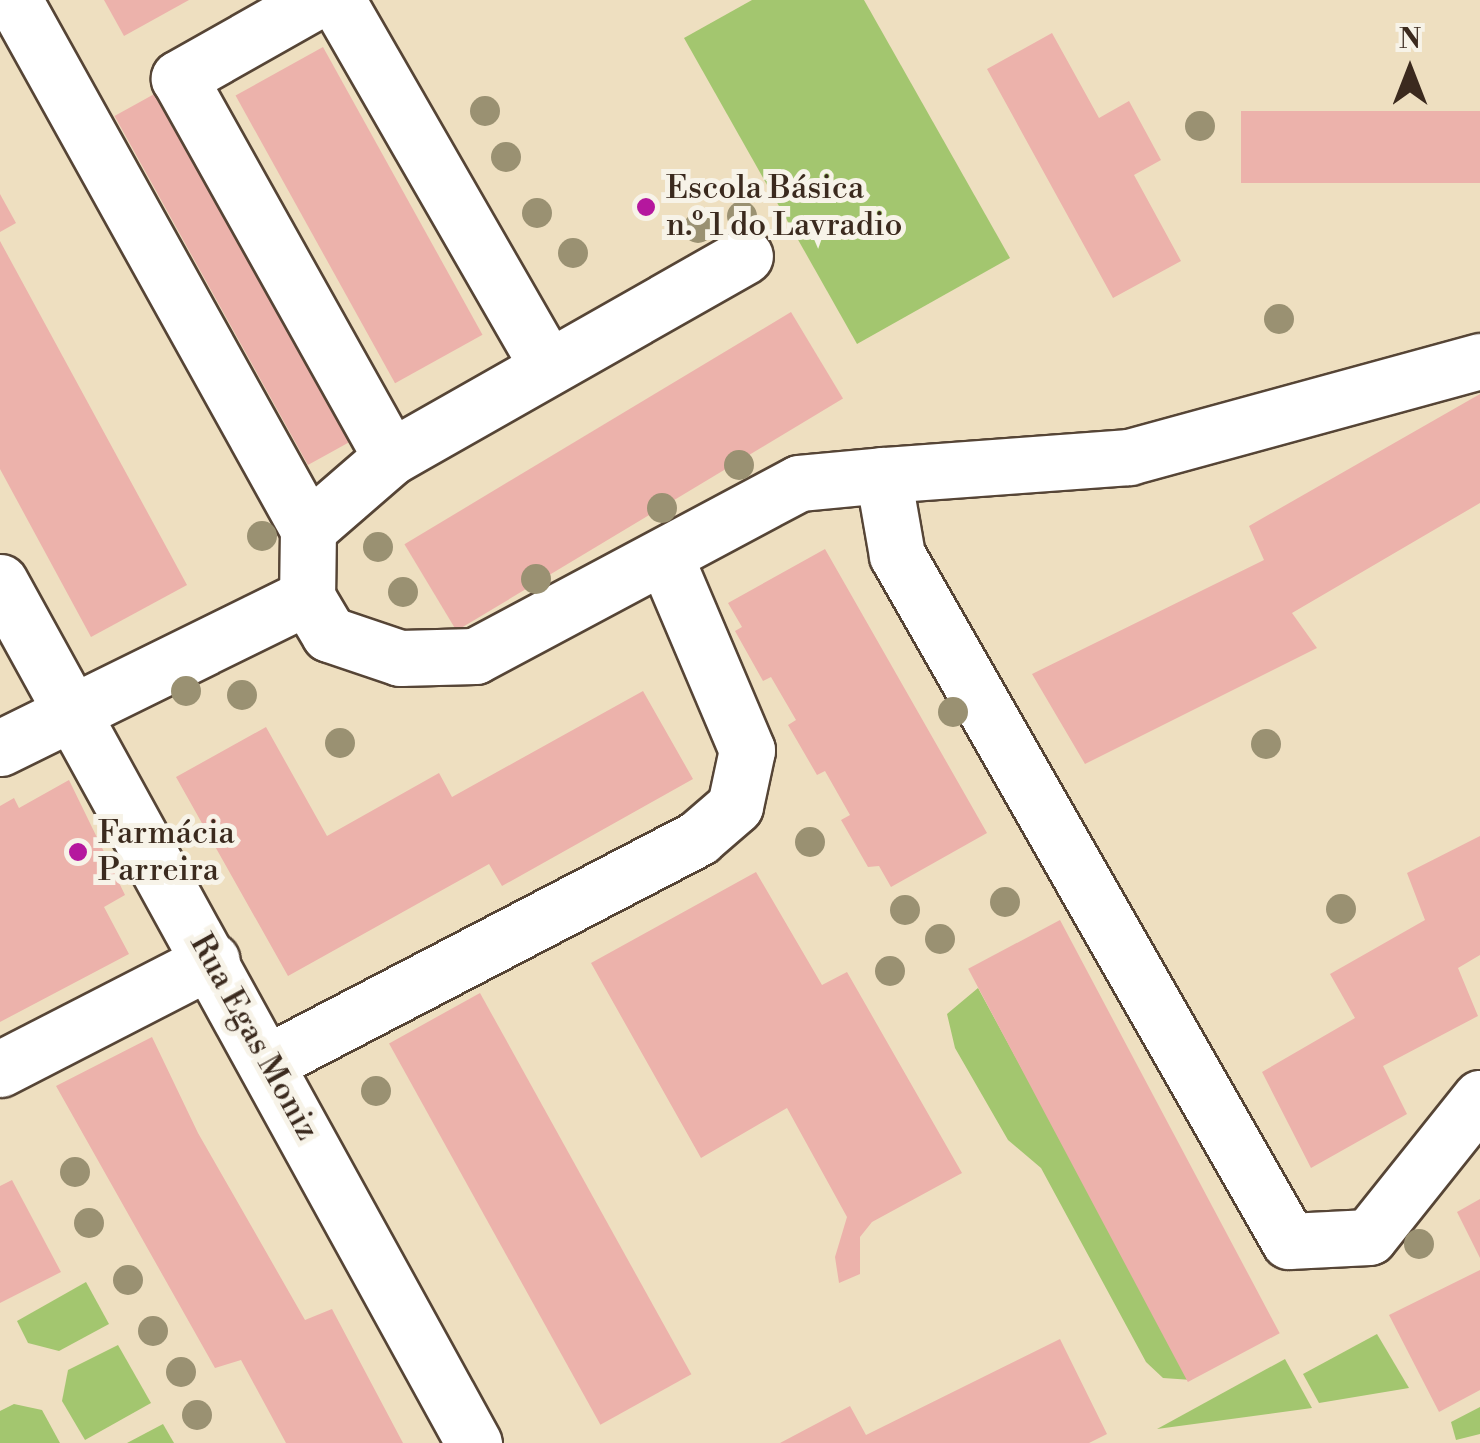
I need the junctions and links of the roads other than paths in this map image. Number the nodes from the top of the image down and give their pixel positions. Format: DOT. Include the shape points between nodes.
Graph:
graph roads {
  1 [pos="14,0"];
  2 [pos="317,0"];
  3 [pos="337,0"];
  4 [pos="745,256"];
  5 [pos="1480,361"];
  6 [pos="548,367"];
  7 [pos="391,457"];
  8 [pos="883,475"];
  9 [pos="308,529"];
  10 [pos="665,557"];
  11 [pos="0,582"];
  12 [pos="307,597"];
  13 [pos="74,710"];
  14 [pos="0,748"];
  15 [pos="212,960"];
  16 [pos="268,1062"];
  17 [pos="0,1069"];
  18 [pos="1480,1098"];
  19 [pos="474,1443"];
  1 -- 9 [label="street"];
  2 -- 7 [label="street" via="178,78"];
  3 -- 6 [label="street"];
  4 -- 6 [label="street"];
  5 -- 8 [label="street" via="1129,457"];
  6 -- 7 [label="street"];
  7 -- 9 [label="street"];
  8 -- 10 [label="street" via="799,483"];
  8 -- 18 [label="street" via="896,555 1289,1241 1369,1237"];
  9 -- 12 [label="street"];
  10 -- 12 [label="street" via="475,656 400,658 329,634"];
  10 -- 16 [label="street" via="747,750 734,806 698,838"];
  11 -- 13 [label="street, Rua Egas Moniz"];
  12 -- 13 [label="street"];
  13 -- 14 [label="street"];
  13 -- 15 [label="street, Rua Egas Moniz"];
  15 -- 16 [label="street, Rua Egas Moniz"];
  15 -- 17 [label="street"];
  16 -- 19 [label="street, Rua Egas Moniz"];
}
